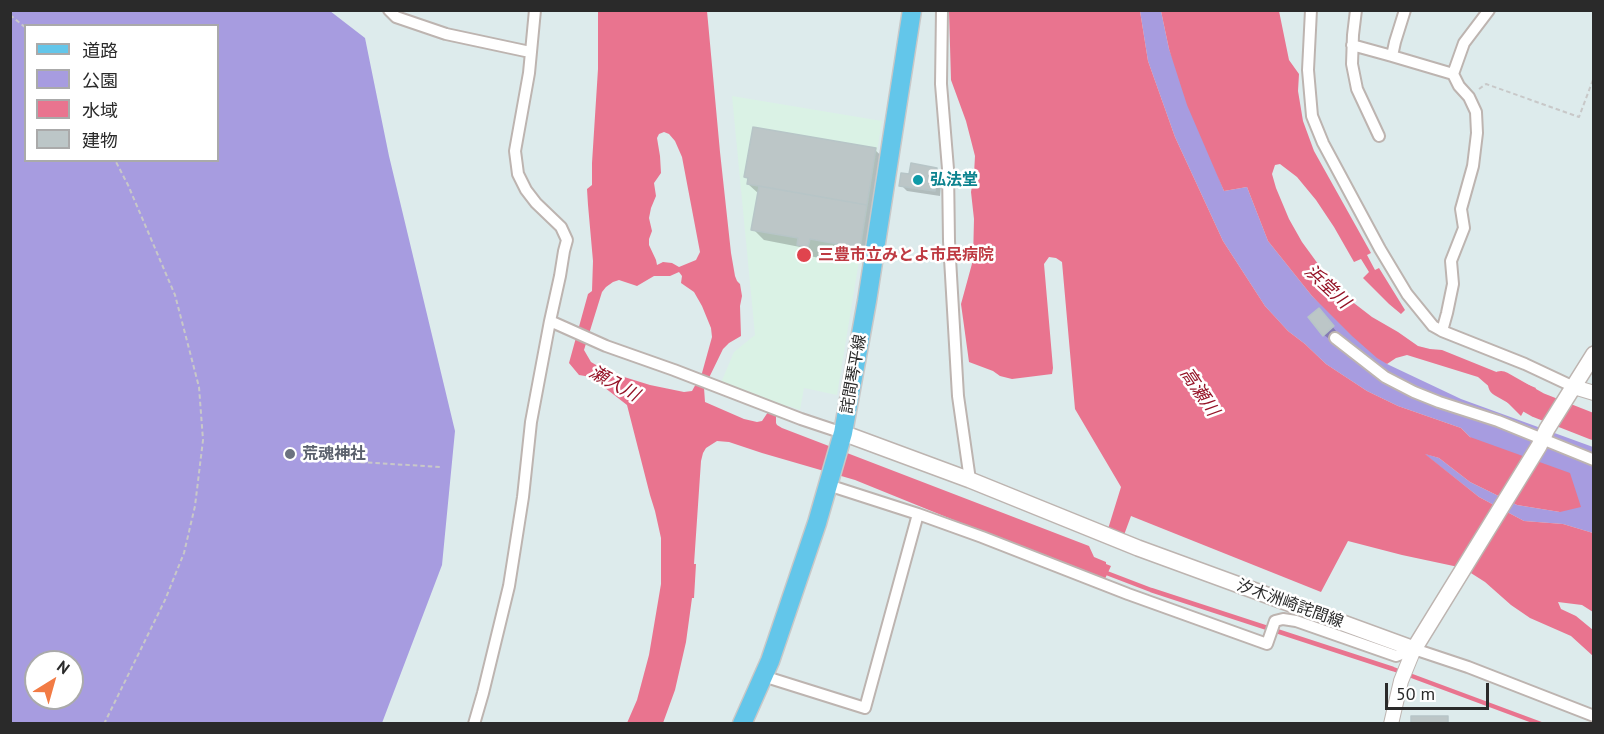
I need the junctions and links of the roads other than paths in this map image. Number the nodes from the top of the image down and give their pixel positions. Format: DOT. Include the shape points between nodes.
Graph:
graph roads {
  1 [pos="389,10"];
  2 [pos="534,10"];
  3 [pos="912,10"];
  4 [pos="942,10"];
  5 [pos="1311,10"];
  6 [pos="1356,10"];
  7 [pos="1405,10"];
  8 [pos="1489,10"];
  9 [pos="1352,45"];
  10 [pos="530,52"];
  11 [pos="1392,56"];
  12 [pos="1453,74"];
  13 [pos="1379,136"];
  14 [pos="550,321"];
  15 [pos="1442,331"];
  16 [pos="1335,338"];
  17 [pos="1593,354"];
  18 [pos="1574,387"];
  19 [pos="1593,393"];
  20 [pos="842,437"];
  21 [pos="1543,438"];
  22 [pos="1593,460"];
  23 [pos="970,480"];
  24 [pos="829,481"];
  25 [pos="918,514"];
  26 [pos="1416,647"];
  27 [pos="763,676"];
  28 [pos="1593,716"];
  29 [pos="477,720"];
  30 [pos="742,723"];
  31 [pos="1390,723"];
  1 -- 10 [label="street" via="396,17 446,34"];
  2 -- 10 [label="street"];
  3 -- 20 [label="main road, 詫間琴平線"];
  4 -- 23 [label="street" via="941,84 957,384"];
  5 -- 15 [label="street" via="1308,70 1312,116 1323,143 1407,294 1433,326"];
  6 -- 9 [label="street"];
  7 -- 11 [label="street"];
  8 -- 12 [label="street" via="1464,43"];
  9 -- 11 [label="street"];
  9 -- 13 [label="street" via="1357,89"];
  10 -- 14 [label="street" via="515,151 518,174 526,190 561,227 567,240"];
  11 -- 12 [label="street"];
  12 -- 15 [label="street" via="1476,112 1477,133 1461,209 1464,228 1451,261 1453,284"];
  14 -- 20 [label="street"];
  14 -- 29 [label="street" via="531,422 509,586"];
  15 -- 18 [label="street"];
  16 -- 21 [label="street" via="1377,371 1414,392"];
  17 -- 18 [label="main road"];
  18 -- 19 [label="street"];
  18 -- 21 [label="main road"];
  20 -- 23 [label="main road, 汐木洲崎詫間線"];
  20 -- 24 [label="main road, 詫間琴平線"];
  21 -- 22 [label="street"];
  21 -- 26 [label="main road"];
  23 -- 26 [label="main road, 汐木洲崎詫間線" via="1138,548"];
  24 -- 25 [label="street"];
  24 -- 27 [label="main road, 詫間琴平線"];
  25 -- 26 [label="street" via="1267,644 1275,621 1283,619 1396,656"];
  25 -- 27 [label="street" via="865,708"];
  26 -- 28 [label="street"];
  26 -- 31 [label="street" via="1401,681"];
  27 -- 30 [label="main road, 詫間琴平線"];
}
